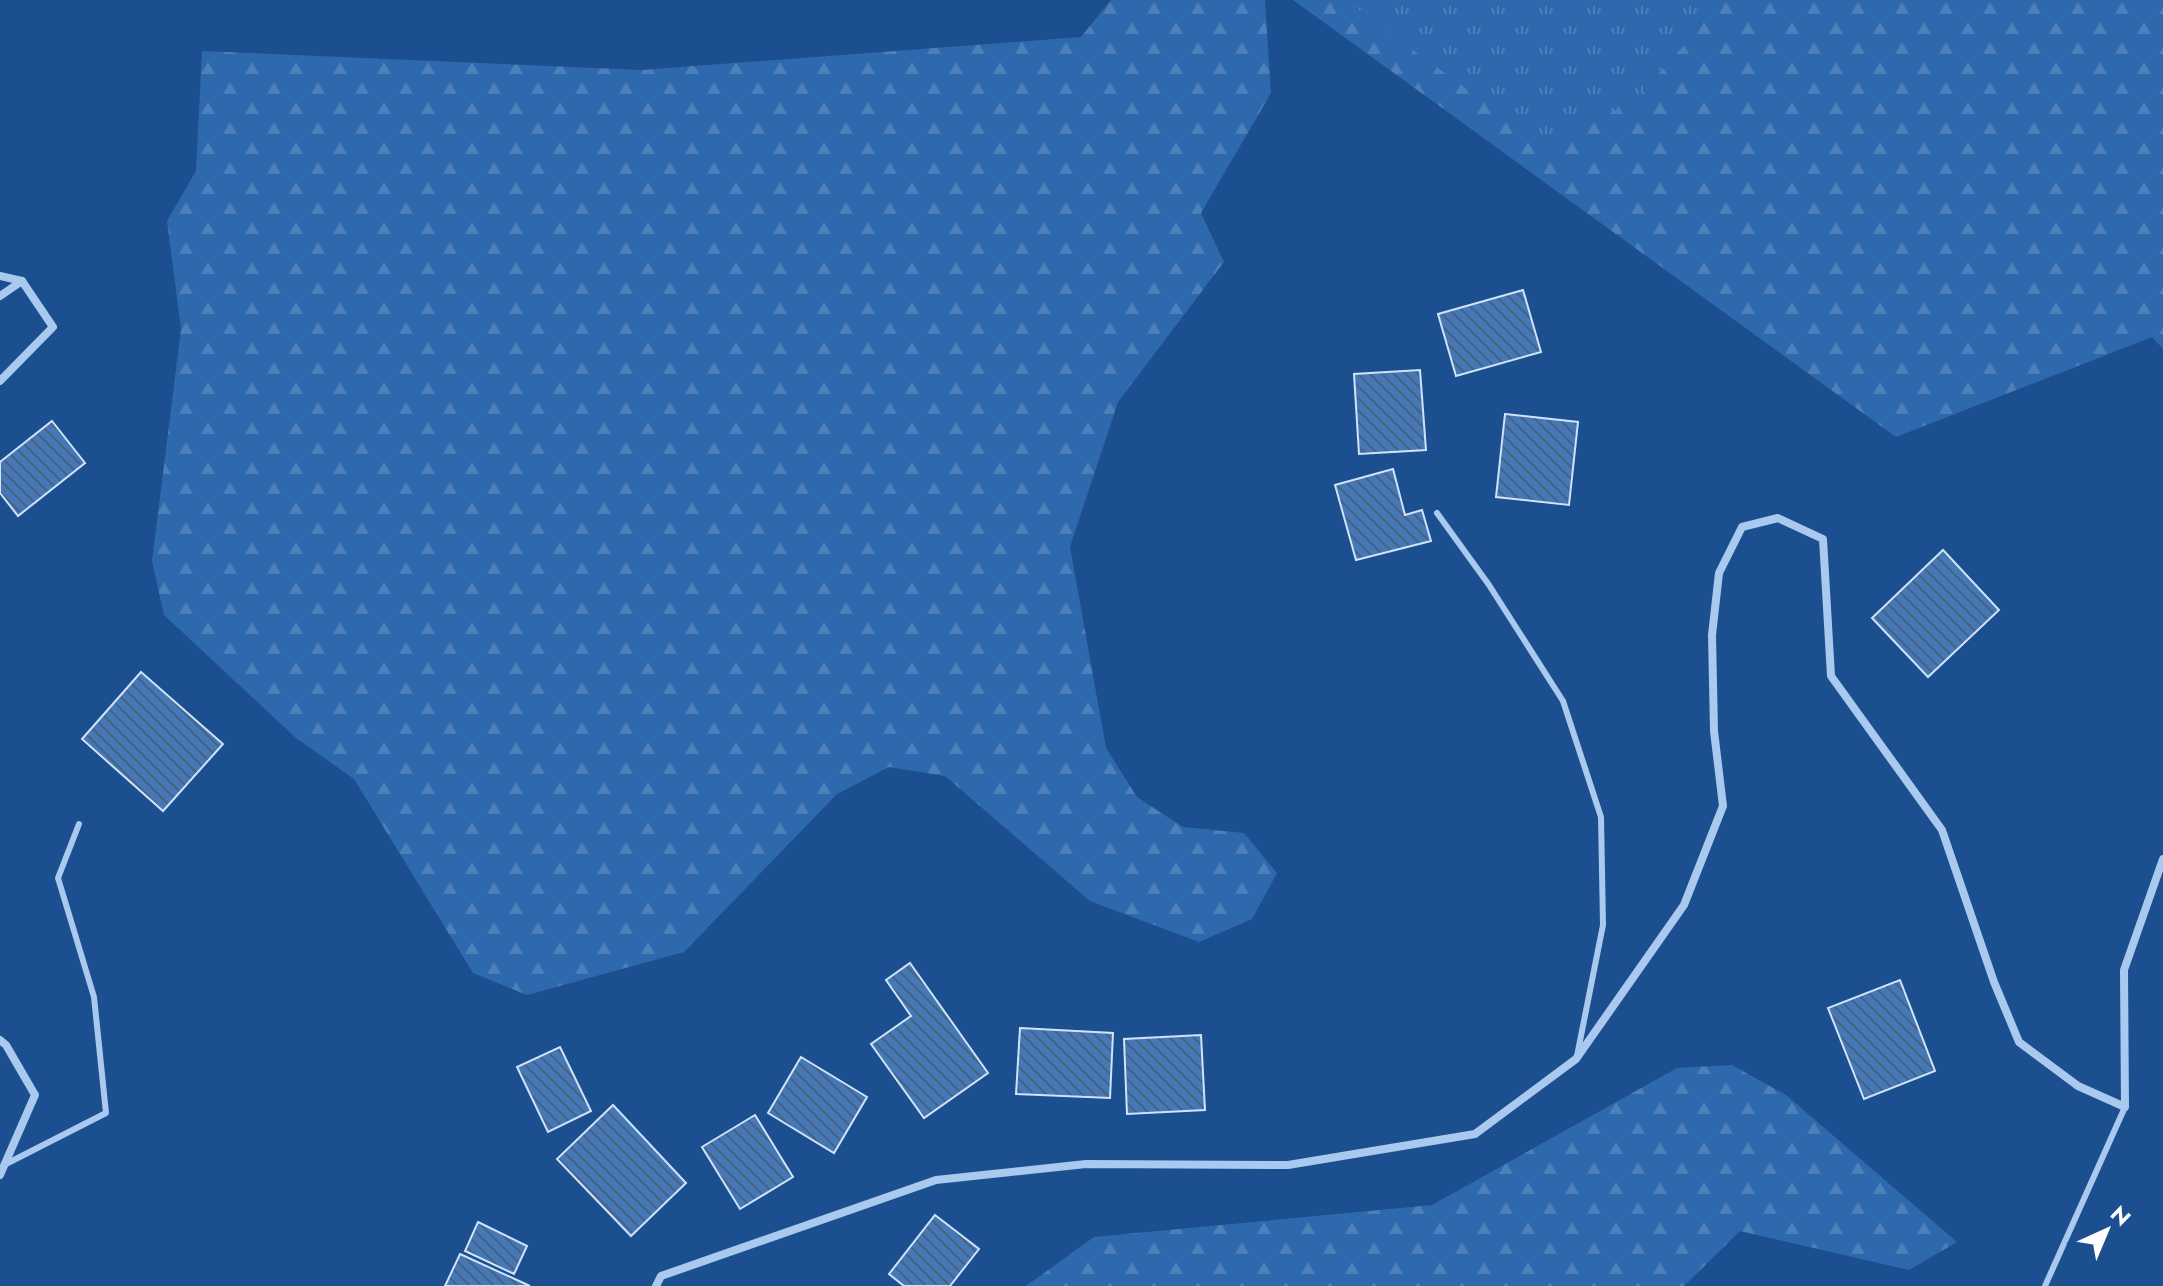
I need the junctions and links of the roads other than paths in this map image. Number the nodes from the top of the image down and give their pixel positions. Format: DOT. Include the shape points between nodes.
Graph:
graph roads {
  1 [pos="0,276"];
  2 [pos="22,281"];
  3 [pos="0,296"];
  4 [pos="0,381"];
  5 [pos="1437,513"];
  6 [pos="79,824"];
  7 [pos="2163,859"];
  8 [pos="0,1040"];
  9 [pos="1576,1059"];
  10 [pos="2125,1107"];
  11 [pos="2,1170"];
  12 [pos="656,1286"];
  13 [pos="2045,1286"];
  1 -- 2 [label="street"];
  2 -- 3 [label="street"];
  2 -- 4 [label="street" via="53,327"];
  5 -- 9 [label="lane" via="1563,701 1601,817 1603,925"];
  6 -- 11 [label="lane" via="58,878 94,997 106,1113"];
  7 -- 10 [label="street" via="2124,970"];
  8 -- 11 [label="street" via="35,1095"];
  9 -- 10 [label="street" via="1684,905 1723,806 1714,731 1712,635 1719,573 1742,527 1778,518 1823,539 1831,676 1942,830 2019,1042 2078,1086"];
  9 -- 12 [label="street" via="1475,1134 1288,1165 1086,1164 936,1180 661,1276"];
  10 -- 13 [label="lane"];
}
